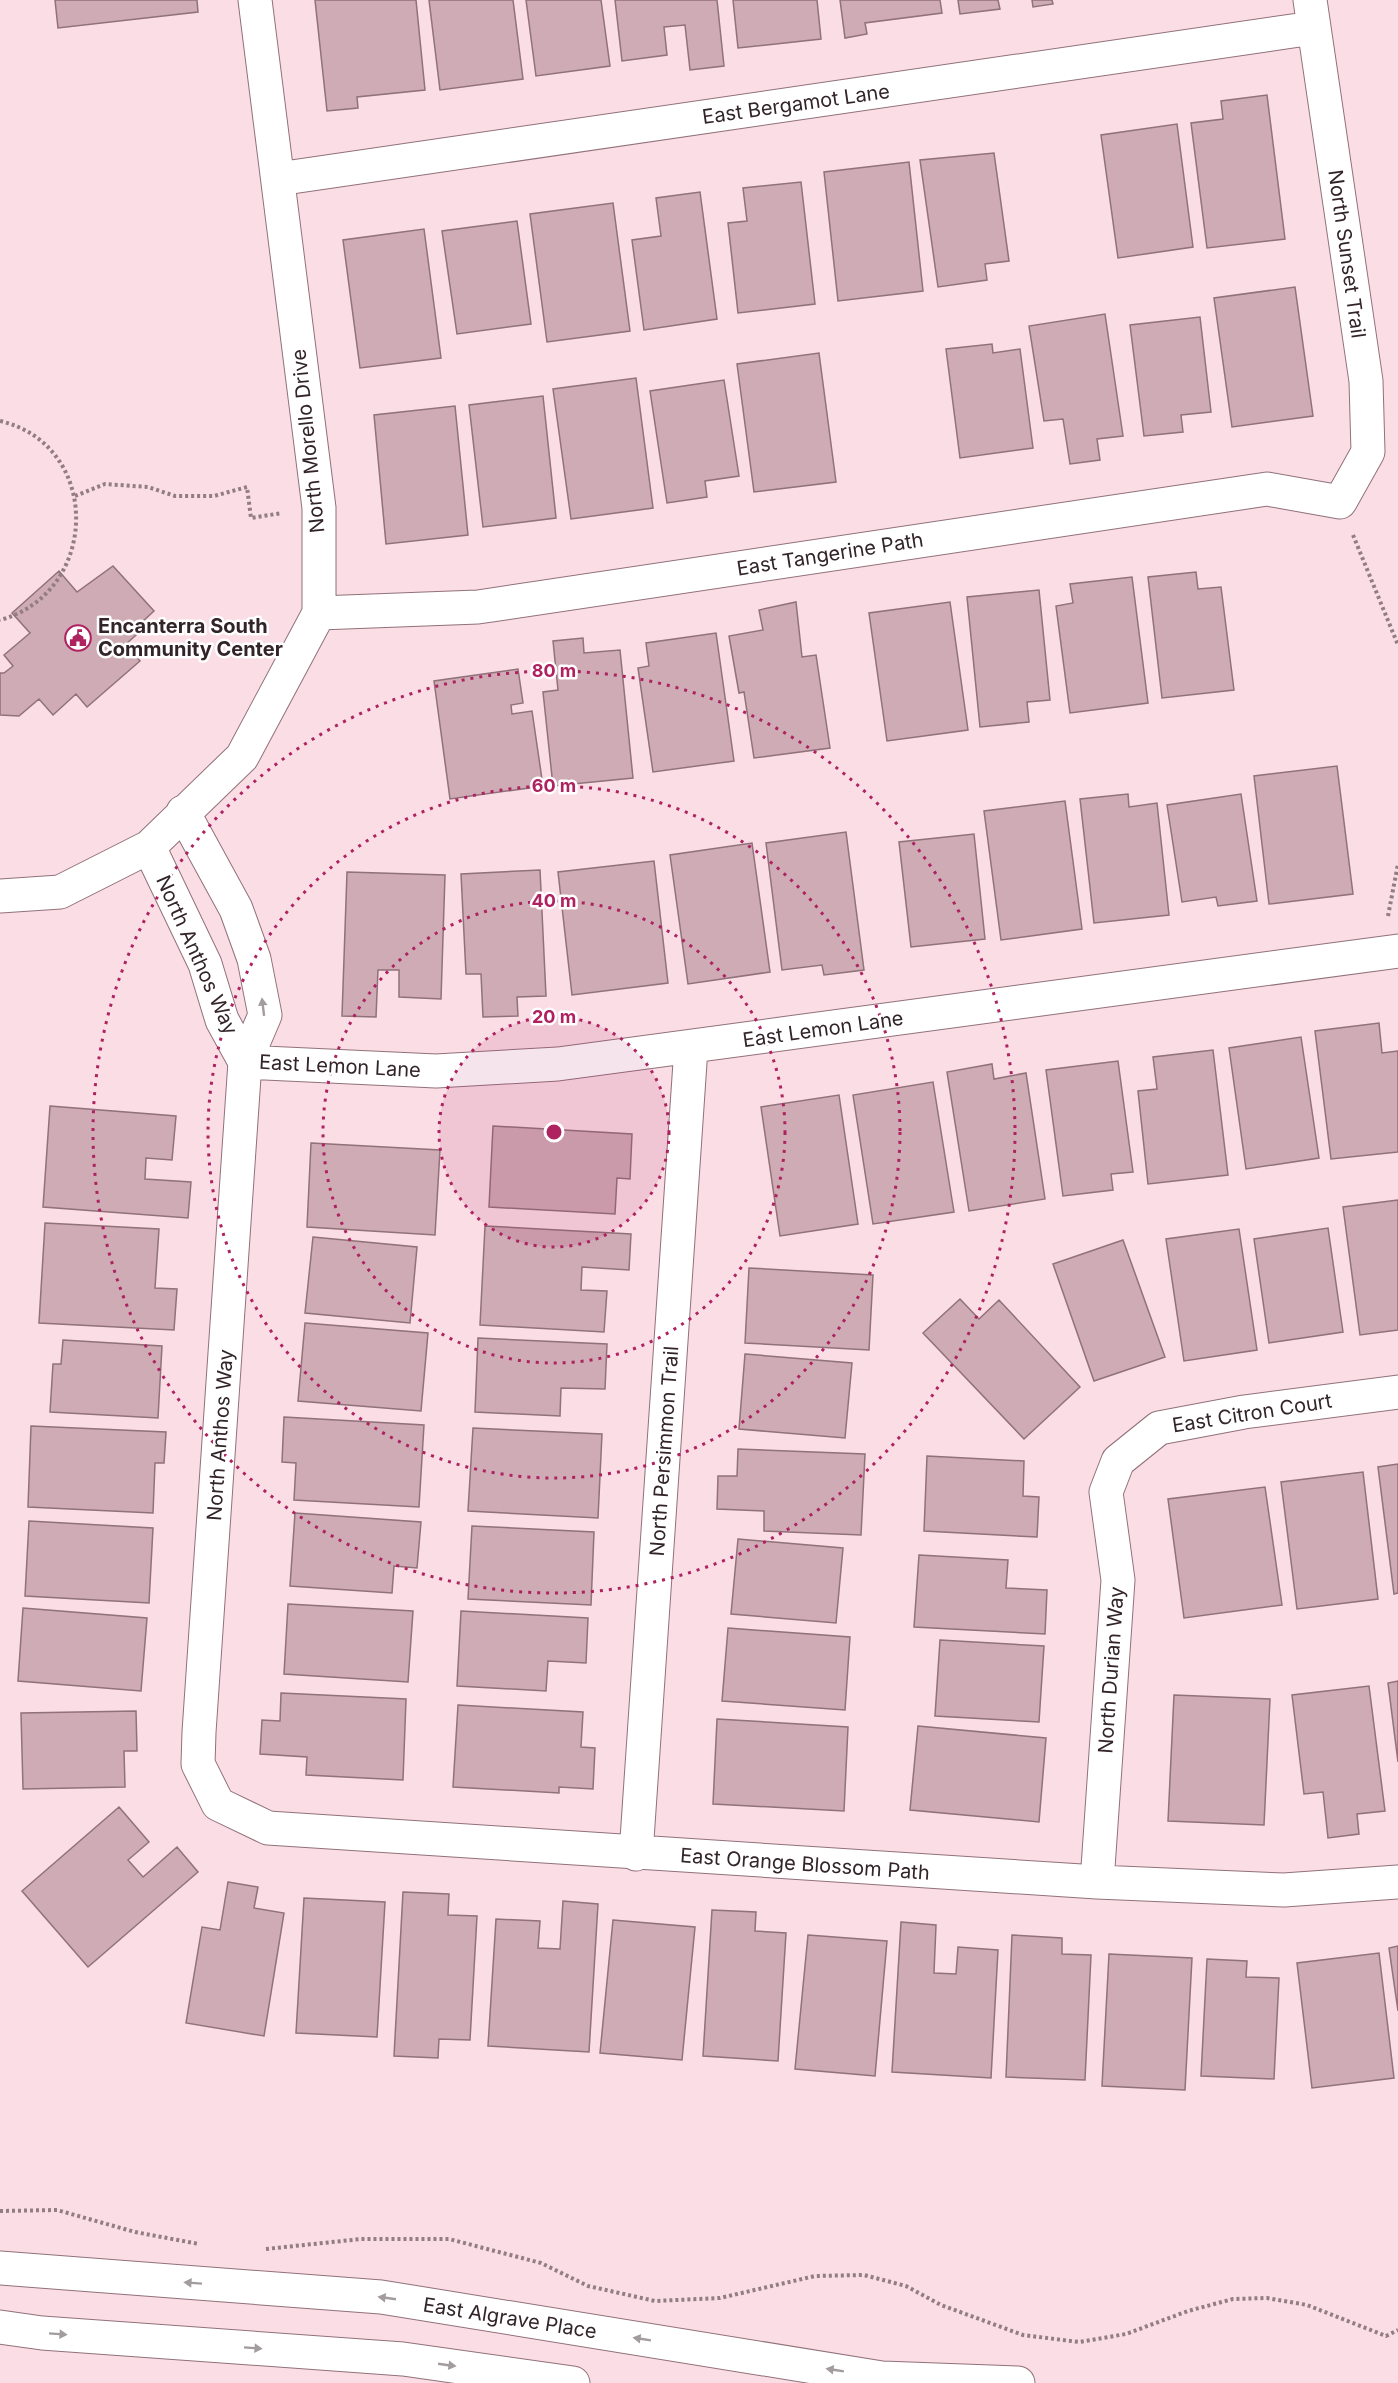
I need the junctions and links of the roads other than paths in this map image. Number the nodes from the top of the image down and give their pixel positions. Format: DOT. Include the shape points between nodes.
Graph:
graph roads {
  1 [pos="255,0"];
  2 [pos="1312,14"];
  3 [pos="278,179"];
  4 [pos="1340,502"];
  5 [pos="319,613"];
  6 [pos="183,812"];
  7 [pos="149,847"];
  8 [pos="0,896"];
  9 [pos="1395,939"];
  10 [pos="691,1048"];
  11 [pos="245,1062"];
  12 [pos="1398,1392"];
  13 [pos="1118,1461"];
  14 [pos="218,1804"];
  15 [pos="636,1854"];
  16 [pos="1097,1882"];
  17 [pos="1398,1882"];
  18 [pos="0,2268"];
  19 [pos="0,2327"];
  20 [pos="573,2383"];
  21 [pos="1018,2383"];
  1 -- 3 [label="street, North Morello Drive"];
  2 -- 3 [label="street, East Bergamot Lane"];
  2 -- 4 [label="street, North Sunset Trail" via="1366,381 1368,452"];
  3 -- 5 [label="street, North Morello Drive" via="319,508"];
  4 -- 5 [label="street, East Tangerine Path" via="1267,489 478,607"];
  5 -- 6 [label="street, North Morello Drive" via="242,757"];
  6 -- 7 [label="street, North Morello Drive"];
  11 -- 6 [label="street, North Anthos Way, one-way" via="265,1015 254,959 236,909"];
  7 -- 8 [label="street, North Morello Drive" via="60,892"];
  7 -- 11 [label="street, North Anthos Way" via="205,964 222,1020"];
  9 -- 10 [label="street, East Lemon Lane"];
  10 -- 11 [label="street, East Lemon Lane" via="558,1064 436,1071"];
  10 -- 15 [label="street, North Persimmon Trail"];
  11 -- 14 [label="street, North Anthos Way" via="198,1764"];
  12 -- 13 [label="street, East Citron Court" via="1244,1412 1159,1428"];
  13 -- 16 [label="street, North Durian Way" via="1106,1492 1118,1580"];
  14 -- 15 [label="street, East Orange Blossom Path" via="268,1828"];
  15 -- 16 [label="street, East Orange Blossom Path"];
  16 -- 17 [label="street, East Orange Blossom Path" via="1284,1890"];
  21 -- 18 [label="street, East Algrave Place, one-way" via="882,2378 381,2296"];
  19 -- 20 [label="street, one-way" via="403,2359"];
}
